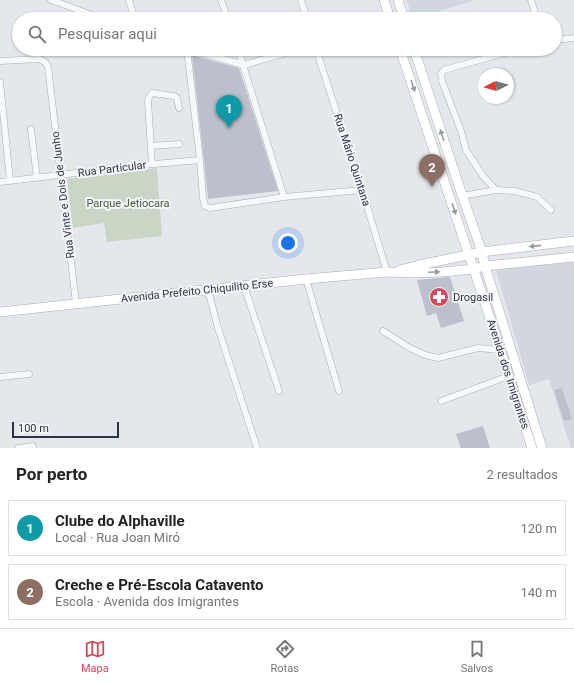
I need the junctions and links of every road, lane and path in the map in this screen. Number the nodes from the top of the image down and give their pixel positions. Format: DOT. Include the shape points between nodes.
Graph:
graph roads {
  1 [pos="51,0"];
  2 [pos="129,0"];
  3 [pos="221,0"];
  4 [pos="301,0"];
  5 [pos="384,0"];
  6 [pos="398,0"];
  7 [pos="531,0"];
  8 [pos="84,12"];
  9 [pos="133,12"];
  10 [pos="225,12"];
  11 [pos="305,12"];
  12 [pos="388,12"];
  13 [pos="402,12"];
  14 [pos="535,12"];
  15 [pos="574,38"];
  16 [pos="562,39"];
  17 [pos="189,56"];
  18 [pos="212,56"];
  19 [pos="241,56"];
  20 [pos="275,56"];
  21 [pos="318,56"];
  22 [pos="402,56"];
  23 [pos="416,56"];
  24 [pos="493,56"];
  25 [pos="0,61"];
  26 [pos="419,63"];
  27 [pos="244,65"];
  28 [pos="406,68"];
  29 [pos="0,82"];
  30 [pos="179,108"];
  31 [pos="31,129"];
  32 [pos="179,144"];
  33 [pos="151,146"];
  34 [pos="200,160"];
  35 [pos="152,164"];
  36 [pos="60,175"];
  37 [pos="37,178"];
  38 [pos="10,181"];
  39 [pos="0,182"];
  40 [pos="362,190"];
  41 [pos="496,190"];
  42 [pos="462,196"];
  43 [pos="284,197"];
  44 [pos="551,210"];
  45 [pos="574,241"];
  46 [pos="482,252"];
  47 [pos="468,254"];
  48 [pos="574,257"];
  49 [pos="485,266"];
  50 [pos="473,269"];
  51 [pos="391,272"];
  52 [pos="306,279"];
  53 [pos="244,286"];
  54 [pos="208,290"];
  55 [pos="76,303"];
  56 [pos="0,312"];
  57 [pos="383,331"];
  58 [pos="500,350"];
  59 [pos="518,372"];
  60 [pos="29,374"];
  61 [pos="509,376"];
  62 [pos="0,377"];
  63 [pos="279,391"];
  64 [pos="339,391"];
  65 [pos="440,401"];
  66 [pos="34,446"];
  67 [pos="18,448"];
  68 [pos="257,448"];
  69 [pos="532,448"];
  70 [pos="542,448"];
  1 -- 8 [label="street"];
  2 -- 9 [label="street"];
  3 -- 10 [label="street"];
  4 -- 11 [label="street"];
  5 -- 12 [label="main road"];
  6 -- 13 [label="main road"];
  7 -- 14 [label="street"];
  15 -- 16 [label="street"];
  17 -- 34 [label="street"];
  18 -- 27 [label="street"];
  19 -- 27 [label="street"];
  20 -- 27 [label="street"];
  21 -- 40 [label="street, Rua Mário Quintana"];
  22 -- 28 [label="main road, Avenida dos Imigrantes"];
  23 -- 26 [label="main road, Avenida dos Imigrantes"];
  24 -- 41 [label="street" via="444,70 441,74 466,150"];
  25 -- 36 [label="street, Rua Vinte e Dois de Junho" via="40,59 48,67"];
  26 -- 28 [label="main road"];
  42 -- 26 [label="main road, Avenida dos Imigrantes, one-way"];
  27 -- 43 [label="street"];
  28 -- 47 [label="main road, Avenida dos Imigrantes, one-way"];
  29 -- 38 [label="street"];
  30 -- 33 [label="street" via="174,96 152,93 149,97"];
  31 -- 37 [label="street"];
  32 -- 33 [label="street"];
  33 -- 35 [label="street"];
  34 -- 35 [label="street, Rua Particular"];
  34 -- 43 [label="street" via="205,206 210,208"];
  35 -- 36 [label="street, Rua Particular"];
  36 -- 37 [label="street, Rua Particular"];
  36 -- 55 [label="street, Rua Vinte e Dois de Junho"];
  37 -- 38 [label="street, Rua Particular"];
  38 -- 39 [label="street, Rua Particular"];
  40 -- 43 [label="street"];
  40 -- 51 [label="street, Rua Mário Quintana"];
  41 -- 42 [label="street"];
  41 -- 44 [label="street" via="514,191 537,197"];
  42 -- 46 [label="main road, Avenida dos Imigrantes"];
  45 -- 46 [label="main road, Avenida Prefeito Chiquilito Erse, one-way"];
  46 -- 47 [label="main road, Avenida Prefeito Chiquilito Erse"];
  46 -- 49 [label="main road, Avenida dos Imigrantes"];
  47 -- 50 [label="main road, Avenida dos Imigrantes"];
  47 -- 51 [label="main road, Avenida Prefeito Chiquilito Erse"];
  48 -- 49 [label="main road"];
  49 -- 50 [label="main road, Avenida Prefeito Chiquilito Erse"];
  49 -- 59 [label="main road, Avenida dos Imigrantes"];
  51 -- 50 [label="main road, Avenida Prefeito Chiquilito Erse, one-way" via="426,273"];
  50 -- 58 [label="main road, Avenida dos Imigrantes"];
  51 -- 52 [label="main road, Avenida Prefeito Chiquilito Erse"];
  52 -- 53 [label="main road, Avenida Prefeito Chiquilito Erse"];
  52 -- 64 [label="street"];
  53 -- 54 [label="main road, Avenida Prefeito Chiquilito Erse"];
  53 -- 63 [label="street"];
  54 -- 55 [label="main road, Avenida Prefeito Chiquilito Erse"];
  54 -- 68 [label="street"];
  55 -- 56 [label="main road, Avenida Prefeito Chiquilito Erse"];
  57 -- 58 [label="street" via="425,356 438,358 478,348"];
  58 -- 61 [label="main road, Avenida dos Imigrantes"];
  59 -- 61 [label="main road" via="512,370"];
  59 -- 70 [label="main road, Avenida dos Imigrantes"];
  60 -- 62 [label="street"];
  61 -- 65 [label="street"];
  61 -- 69 [label="main road, Avenida dos Imigrantes"];
  66 -- 67 [label="street"];
}
